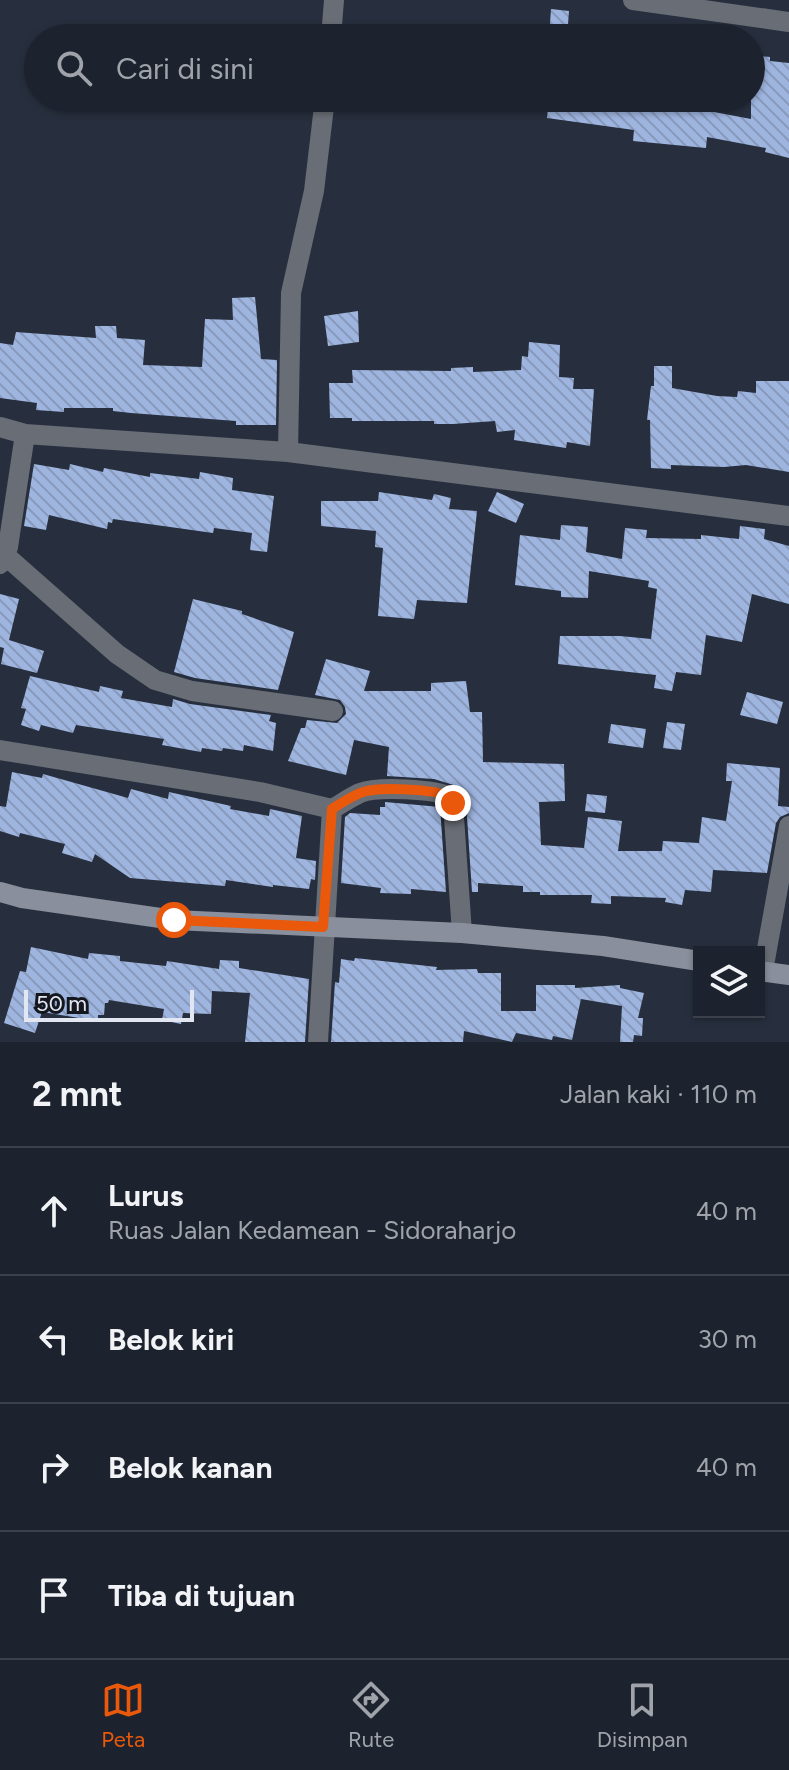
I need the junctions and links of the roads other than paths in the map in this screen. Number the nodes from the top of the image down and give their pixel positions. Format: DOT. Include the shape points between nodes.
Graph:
graph roads {
  1 [pos="334,0"];
  2 [pos="633,0"];
  3 [pos="789,22"];
  4 [pos="332,24"];
  5 [pos="323,112"];
  6 [pos="0,427"];
  7 [pos="25,434"];
  8 [pos="288,452"];
  9 [pos="789,516"];
  10 [pos="3,560"];
  11 [pos="333,711"];
  12 [pos="0,750"];
  13 [pos="332,809"];
  14 [pos="789,826"];
  15 [pos="0,892"];
  16 [pos="323,927"];
  17 [pos="462,933"];
  18 [pos="765,950"];
  19 [pos="693,960"];
  20 [pos="765,972"];
  21 [pos="789,975"];
  22 [pos="318,1042"];
  1 -- 4 [label="street"];
  2 -- 3 [label="street"];
  5 -- 8 [label="street" via="316,181 291,293"];
  6 -- 7 [label="street"];
  7 -- 8 [label="street"];
  7 -- 10 [label="street"];
  8 -- 9 [label="street"];
  10 -- 11 [label="street" via="155,680 192,691"];
  12 -- 13 [label="street" via="260,792"];
  13 -- 16 [label="street"];
  13 -- 17 [label="street" via="362,792 451,797"];
  14 -- 18 [label="street"];
  15 -- 16 [label="main road" via="174,920"];
  16 -- 17 [label="main road"];
  16 -- 22 [label="street"];
  17 -- 19 [label="main road"];
  20 -- 21 [label="main road"];
}
